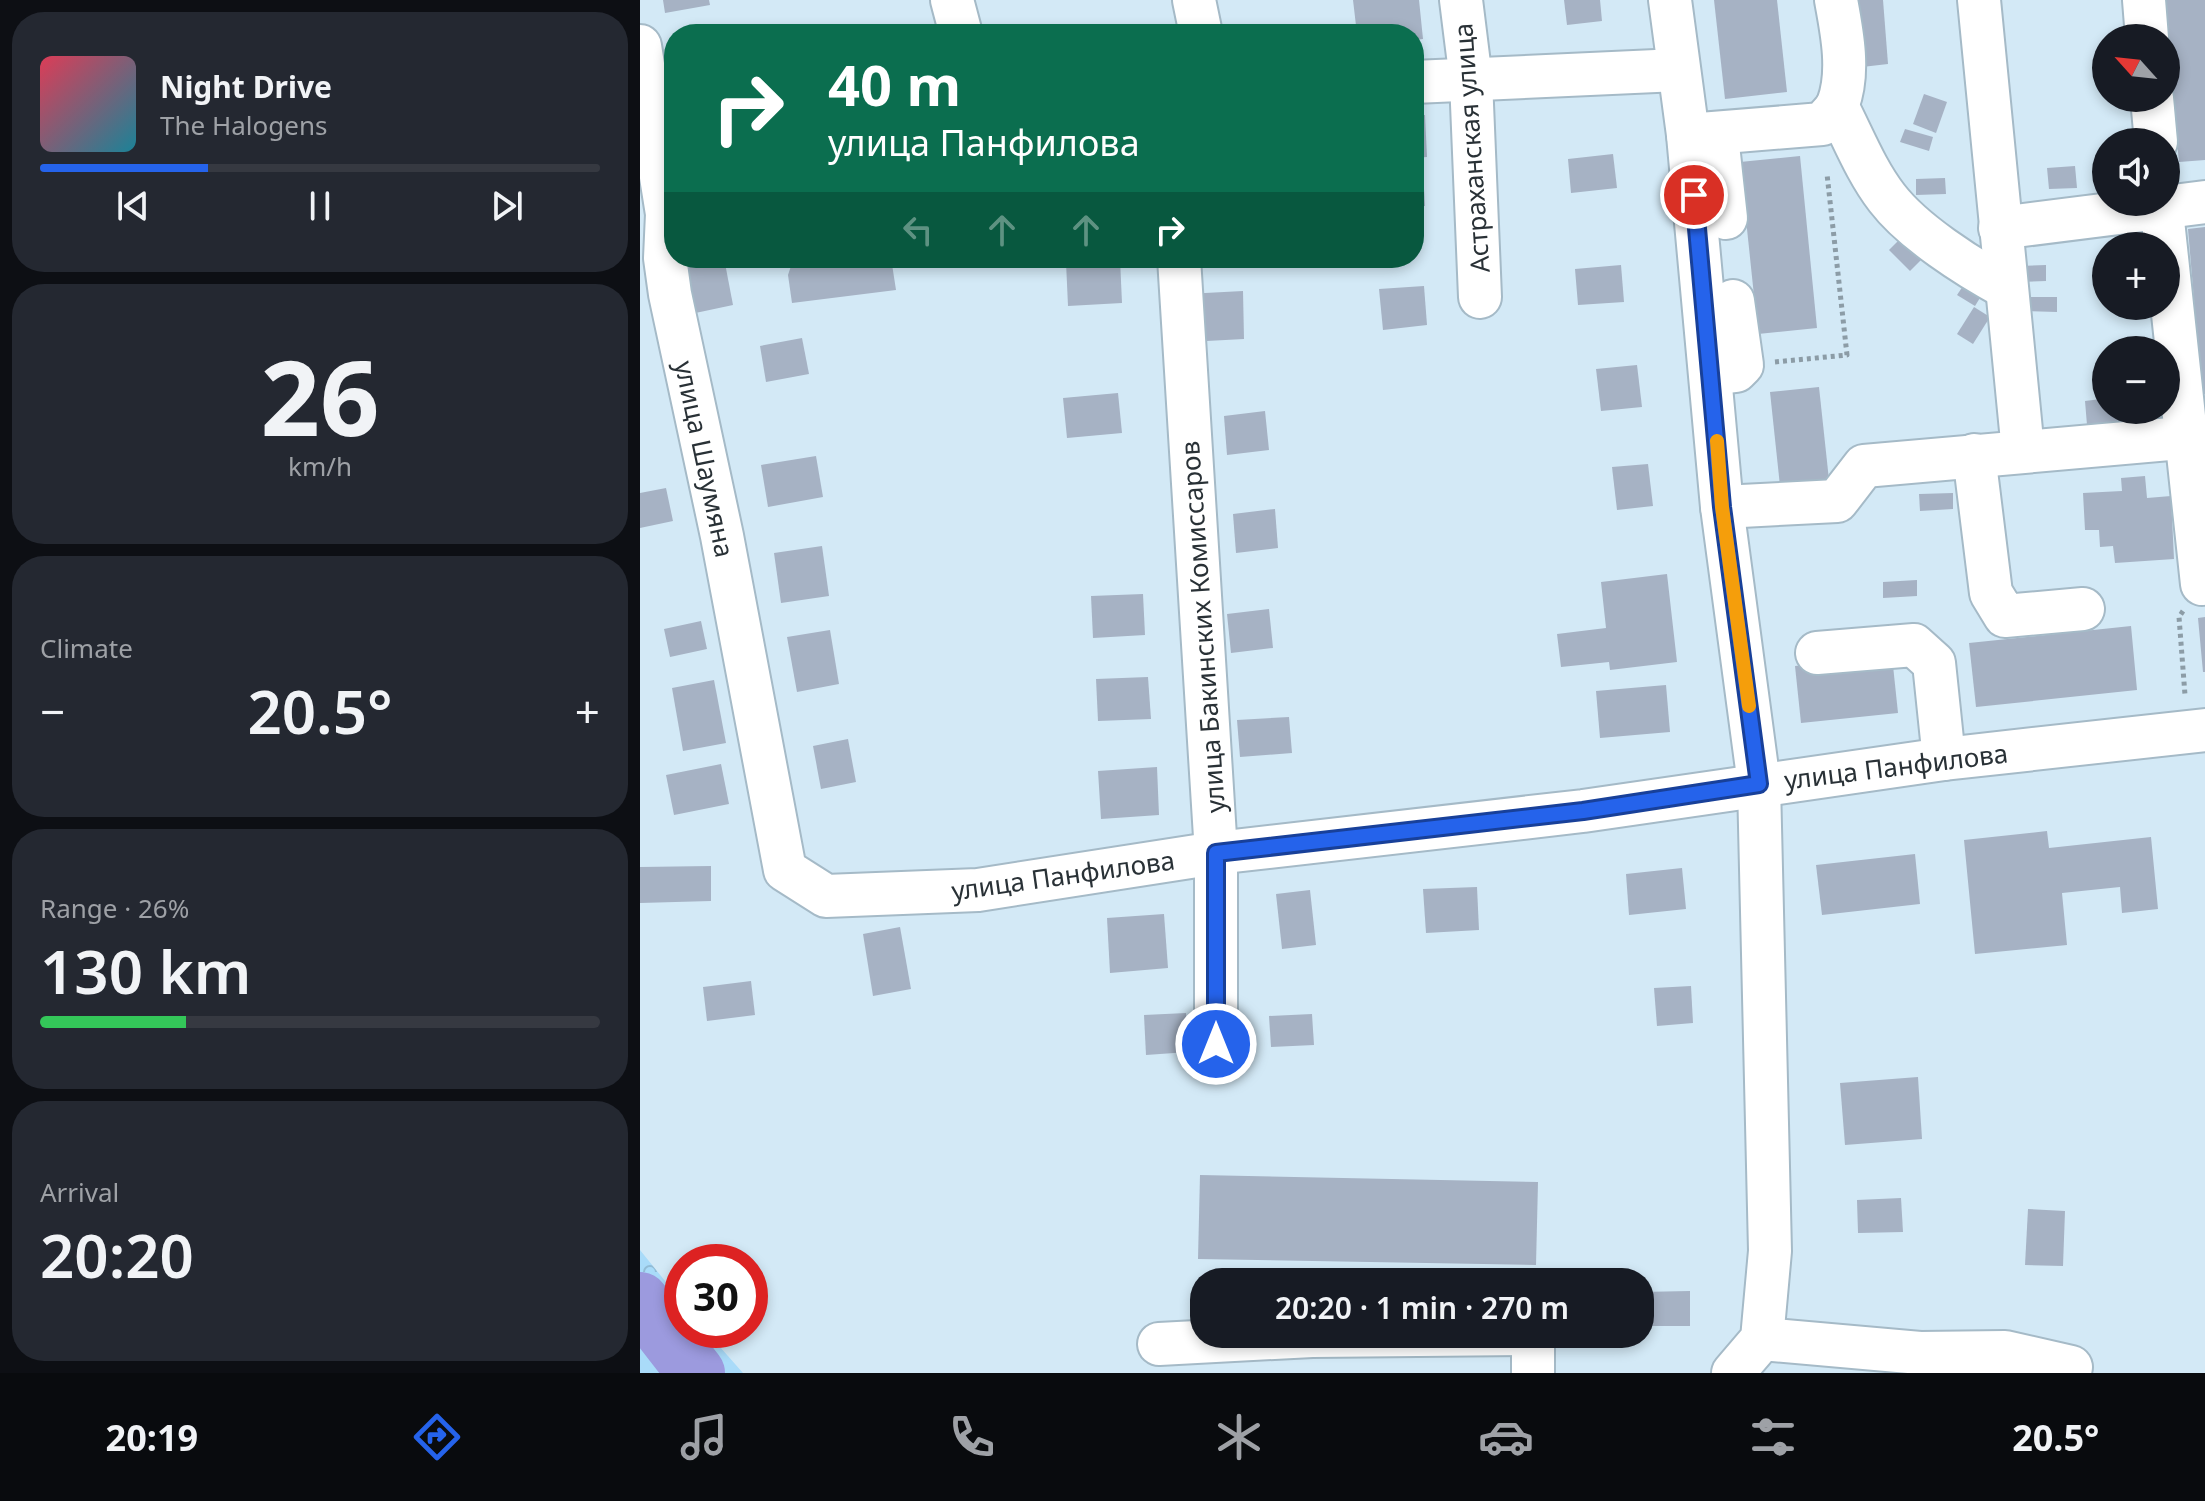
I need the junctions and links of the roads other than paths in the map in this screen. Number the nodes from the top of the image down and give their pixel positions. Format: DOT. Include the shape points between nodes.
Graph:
graph roads {
  1 [pos="952,0"];
  2 [pos="1194,0"];
  3 [pos="1461,0"];
  4 [pos="1670,0"];
  5 [pos="1836,0"];
  6 [pos="1979,0"];
  7 [pos="2144,0"];
  8 [pos="958,24"];
  9 [pos="1199,24"];
  10 [pos="2146,24"];
  11 [pos="640,46"];
  12 [pos="1678,70"];
  13 [pos="1471,80"];
  14 [pos="1424,82"];
  15 [pos="1830,115"];
  16 [pos="1702,133"];
  17 [pos="664,180"];
  18 [pos="2205,202"];
  19 [pos="2180,204"];
  20 [pos="2092,215"];
  21 [pos="2164,216"];
  22 [pos="1726,218"];
  23 [pos="2000,228"];
  24 [pos="664,262"];
  25 [pos="1180,268"];
  26 [pos="2005,287"];
  27 [pos="655,295"];
  28 [pos="1480,297"];
  29 [pos="1733,301"];
  30 [pos="1727,370"];
  31 [pos="2196,437"];
  32 [pos="2023,451"];
  33 [pos="1974,455"];
  34 [pos="1722,507"];
  35 [pos="2202,584"];
  36 [pos="2083,609"];
  37 [pos="1817,653"];
  38 [pos="2196,731"];
  39 [pos="1944,759"];
  40 [pos="1759,784"];
  41 [pos="1216,853"];
  42 [pos="785,870"];
  43 [pos="1216,1044"];
  44 [pos="1762,1339"];
  45 [pos="1190,1342"];
  46 [pos="1159,1344"];
  47 [pos="1533,1348"];
  48 [pos="2071,1367"];
  49 [pos="1533,1373"];
  50 [pos="1733,1373"];
  1 -- 8 [label="street"];
  2 -- 9 [label="street"];
  3 -- 13 [label="street, Астраханская улица"];
  4 -- 12 [label="street"];
  5 -- 15 [label="street" via="1843,78"];
  6 -- 23 [label="street"];
  7 -- 10 [label="street"];
  11 -- 17 [label="street, улица Шаумяна"];
  12 -- 13 [label="street"];
  12 -- 16 [label="street"];
  13 -- 14 [label="street"];
  13 -- 28 [label="street, Астраханская улица"];
  15 -- 16 [label="street"];
  15 -- 26 [label="street" via="1901,215 1973,270"];
  16 -- 22 [label="street"];
  16 -- 30 [label="street"];
  18 -- 19 [label="street"];
  20 -- 23 [label="street"];
  21 -- 31 [label="street"];
  23 -- 26 [label="street"];
  24 -- 27 [label="street, улица Шаумяна"];
  25 -- 41 [label="street, улица Бакинских Комиссаров"];
  26 -- 32 [label="street"];
  27 -- 42 [label="street, улица Шаумяна" via="722,536"];
  29 -- 30 [label="street"];
  30 -- 34 [label="street"];
  31 -- 32 [label="street"];
  31 -- 35 [label="street"];
  32 -- 33 [label="street"];
  33 -- 34 [label="street" via="1864,466 1837,501"];
  33 -- 36 [label="street" via="1991,593 2005,616"];
  34 -- 40 [label="street"];
  37 -- 39 [label="street" via="1914,645 1934,663"];
  38 -- 39 [label="street, улица Панфилова"];
  39 -- 40 [label="street, улица Панфилова"];
  40 -- 41 [label="street, улица Панфилова" via="1583,811"];
  40 -- 44 [label="street" via="1770,1251"];
  41 -- 42 [label="street, улица Панфилова" via="978,890 841,896 826,896"];
  41 -- 43 [label="street, улица Бакинских Комиссаров"];
  44 -- 48 [label="street" via="1920,1353 2005,1352"];
  44 -- 50 [label="street"];
  45 -- 46 [label="street"];
  47 -- 49 [label="street"];
}
